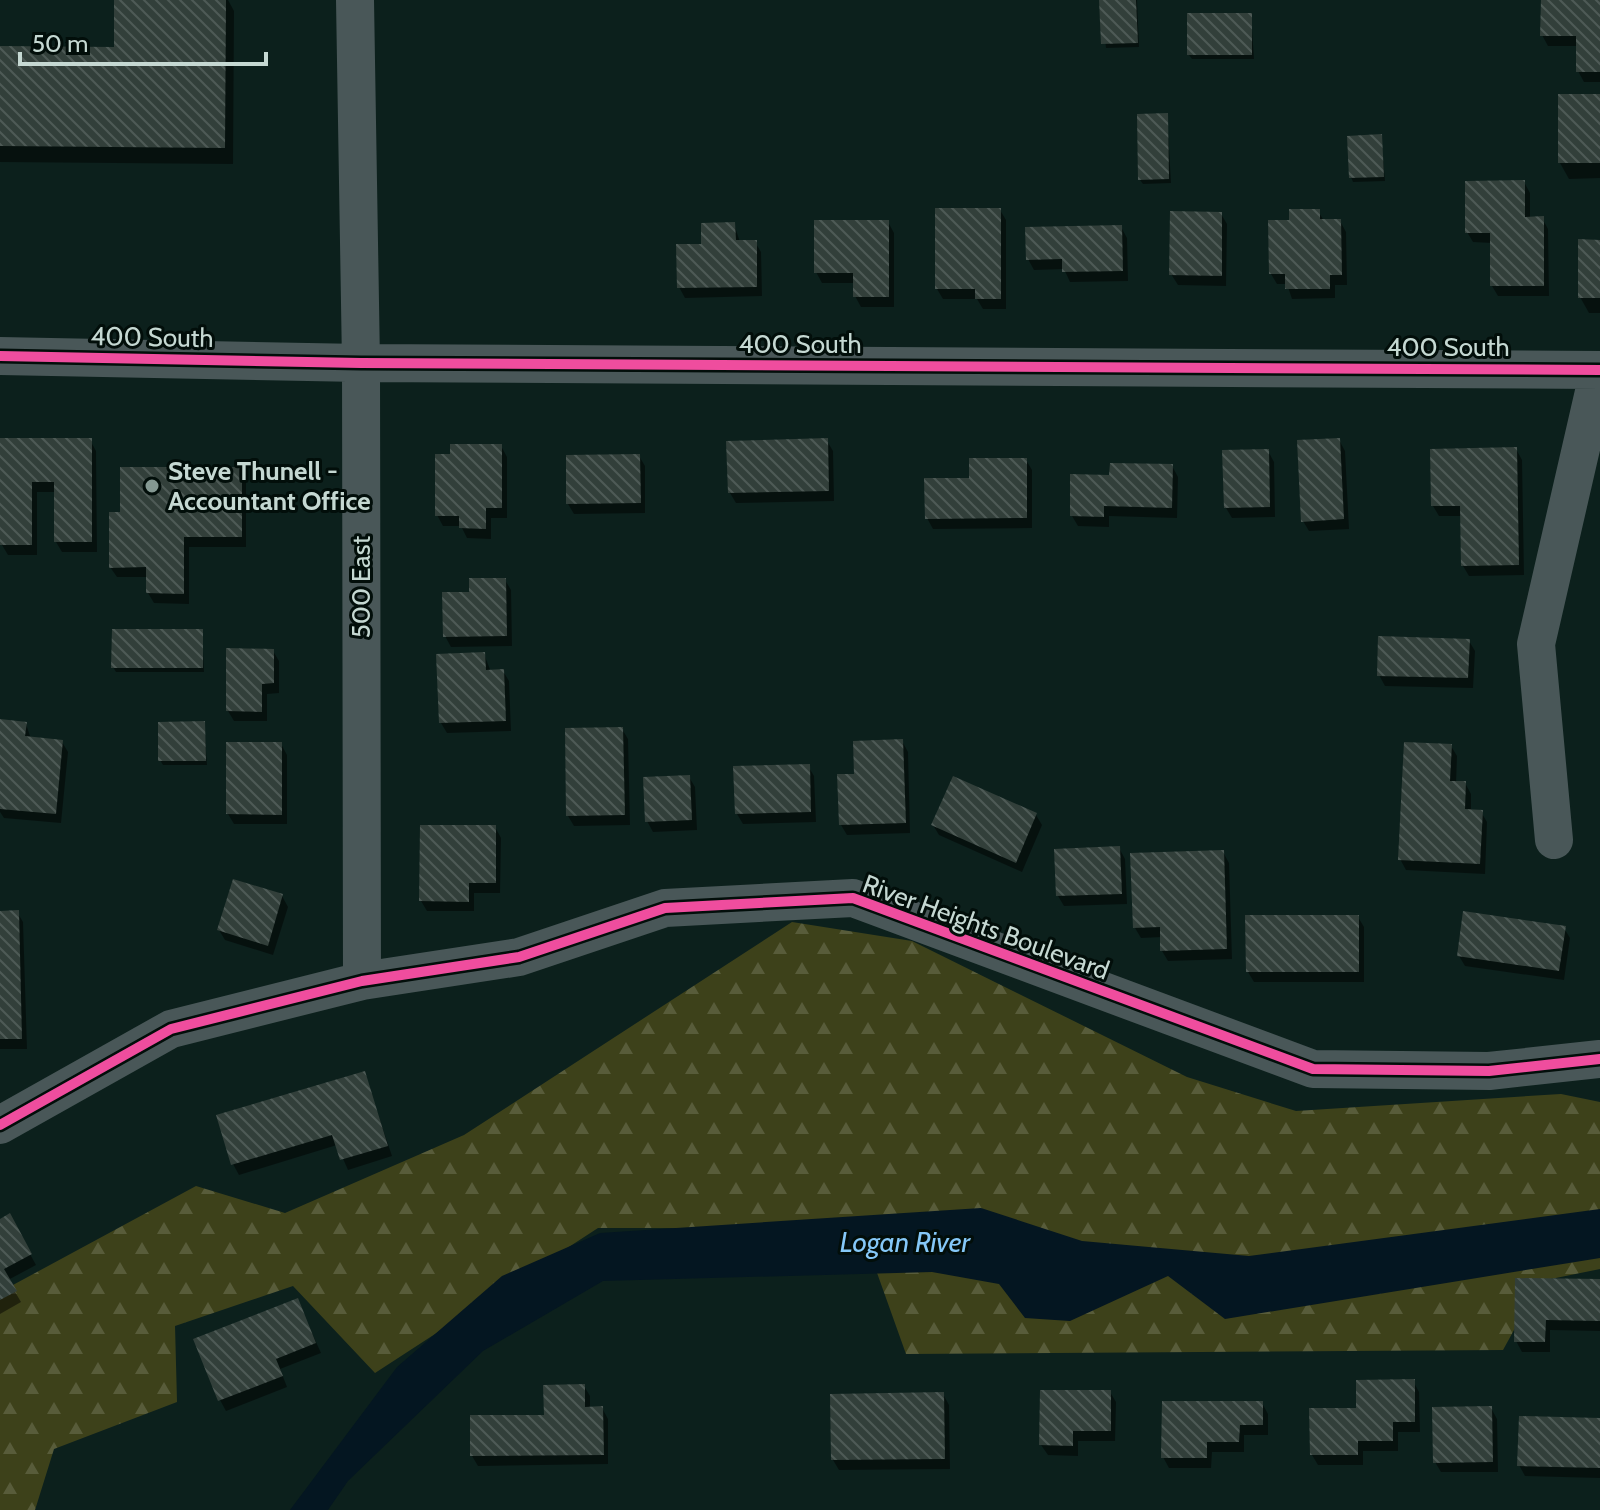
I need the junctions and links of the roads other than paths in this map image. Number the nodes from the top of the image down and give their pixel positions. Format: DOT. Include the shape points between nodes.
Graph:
graph roads {
  1 [pos="355,0"];
  2 [pos="0,356"];
  3 [pos="361,363"];
  4 [pos="1600,370"];
  5 [pos="1554,840"];
  6 [pos="362,981"];
  7 [pos="1600,1059"];
  8 [pos="0,1125"];
  1 -- 3 [label="street, 500 East"];
  2 -- 3 [label="street, 400 South"];
  3 -- 4 [label="street, 400 South"];
  3 -- 6 [label="street, 500 East"];
  4 -- 5 [label="street" via="1536,644"];
  6 -- 7 [label="street, River Heights Boulevard" via="519,957 665,908 853,898 1313,1069 1489,1071"];
  6 -- 8 [label="street, River Heights Boulevard" via="171,1029"];
}
